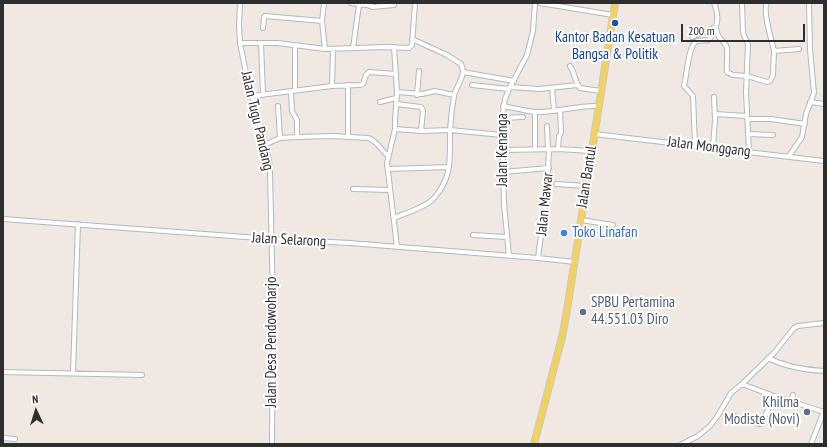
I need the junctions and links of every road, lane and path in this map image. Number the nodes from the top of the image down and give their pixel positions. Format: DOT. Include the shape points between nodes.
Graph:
graph roads {
  1 [pos="240,3"];
  2 [pos="324,3"];
  3 [pos="351,3"];
  4 [pos="415,3"];
  5 [pos="535,3"];
  6 [pos="540,3"];
  7 [pos="615,3"];
  8 [pos="714,3"];
  9 [pos="742,3"];
  10 [pos="768,3"];
  11 [pos="809,3"];
  12 [pos="359,4"];
  13 [pos="370,4"];
  14 [pos="394,5"];
  15 [pos="611,14"];
  16 [pos="322,21"];
  17 [pos="716,27"];
  18 [pos="263,28"];
  19 [pos="692,37"];
  20 [pos="412,39"];
  21 [pos="240,43"];
  22 [pos="261,43"];
  23 [pos="295,46"];
  24 [pos="394,47"];
  25 [pos="353,48"];
  26 [pos="325,49"];
  27 [pos="333,49"];
  28 [pos="799,49"];
  29 [pos="774,51"];
  30 [pos="570,66"];
  31 [pos="419,70"];
  32 [pos="463,72"];
  33 [pos="396,74"];
  34 [pos="747,76"];
  35 [pos="514,81"];
  36 [pos="578,84"];
  37 [pos="348,85"];
  38 [pos="472,85"];
  39 [pos="332,86"];
  40 [pos="510,88"];
  41 [pos="552,88"];
  42 [pos="293,91"];
  43 [pos="601,91"];
  44 [pos="397,92"];
  45 [pos="263,95"];
  46 [pos="417,95"];
  47 [pos="454,95"];
  48 [pos="252,96"];
  49 [pos="714,97"];
  50 [pos="396,98"];
  51 [pos="380,102"];
  52 [pos="810,102"];
  53 [pos="396,104"];
  54 [pos="824,104"];
  55 [pos="278,106"];
  56 [pos="503,106"];
  57 [pos="598,106"];
  58 [pos="560,110"];
  59 [pos="554,111"];
  60 [pos="535,112"];
  61 [pos="715,114"];
  62 [pos="523,117"];
  63 [pos="747,117"];
  64 [pos="502,118"];
  65 [pos="805,124"];
  66 [pos="548,126"];
  67 [pos="395,129"];
  68 [pos="421,130"];
  69 [pos="450,130"];
  70 [pos="594,134"];
  71 [pos="748,134"];
  72 [pos="502,135"];
  73 [pos="773,135"];
  74 [pos="348,136"];
  75 [pos="548,136"];
  76 [pos="559,136"];
  77 [pos="297,137"];
  78 [pos="280,138"];
  79 [pos="264,144"];
  80 [pos="695,145"];
  81 [pos="713,147"];
  82 [pos="535,149"];
  83 [pos="549,149"];
  84 [pos="558,149"];
  85 [pos="503,150"];
  86 [pos="591,151"];
  87 [pos="749,152"];
  88 [pos="388,156"];
  89 [pos="789,156"];
  90 [pos="824,161"];
  91 [pos="449,167"];
  92 [pos="549,168"];
  93 [pos="388,169"];
  94 [pos="503,172"];
  95 [pos="556,184"];
  96 [pos="586,186"];
  97 [pos="353,189"];
  98 [pos="390,190"];
  99 [pos="3,218"];
  100 [pos="394,218"];
  101 [pos="581,220"];
  102 [pos="78,224"];
  103 [pos="613,225"];
  104 [pos="473,235"];
  105 [pos="506,237"];
  106 [pos="272,239"];
  107 [pos="397,247"];
  108 [pos="509,256"];
  109 [pos="538,258"];
  110 [pos="575,262"];
  111 [pos="824,323"];
  112 [pos="768,358"];
  113 [pos="824,371"];
  114 [pos="3,372"];
  115 [pos="72,373"];
  116 [pos="142,374"];
  117 [pos="742,384"];
  118 [pos="793,395"];
  119 [pos="774,396"];
  120 [pos="791,402"];
  121 [pos="824,412"];
  122 [pos="732,415"];
  123 [pos="3,438"];
  124 [pos="15,439"];
  125 [pos="272,444"];
  126 [pos="534,444"];
  127 [pos="682,444"];
  128 [pos="811,444"];
  1 -- 21 [label="street, Jalan Tugu Pandang"];
  2 -- 16 [label="street"];
  3 -- 12 [label="street"];
  4 -- 20 [label="street"];
  5 -- 35 [label="street, Jalan Kenanga" via="531,42"];
  6 -- 15 [label="street"];
  7 -- 15 [label="main road, Jalan Bantul"];
  8 -- 17 [label="street" via="718,19"];
  9 -- 34 [label="street" via="743,33 748,44"];
  10 -- 29 [label="street" via="765,9"];
  11 -- 52 [label="street" via="814,89"];
  12 -- 13 [label="street"];
  12 -- 25 [label="street"];
  13 -- 14 [label="street" via="372,7"];
  15 -- 43 [label="main road, Jalan Bantul"];
  16 -- 18 [label="street" via="265,16"];
  16 -- 26 [label="street"];
  17 -- 19 [label="street"];
  17 -- 34 [label="street" via="719,38 726,44 727,72"];
  17 -- 80 [label="street" via="709,40 698,41 693,45 688,61 684,86 692,96"];
  20 -- 24 [label="street" via="412,47"];
  20 -- 32 [label="street" via="461,64"];
  21 -- 22 [label="street"];
  21 -- 48 [label="street, Jalan Tugu Pandang"];
  22 -- 23 [label="street"];
  22 -- 45 [label="street"];
  23 -- 26 [label="street"];
  23 -- 42 [label="street"];
  24 -- 25 [label="street"];
  24 -- 33 [label="street"];
  25 -- 27 [label="street"];
  26 -- 27 [label="street"];
  27 -- 39 [label="street"];
  28 -- 29 [label="street"];
  29 -- 34 [label="street" via="771,80 767,82"];
  30 -- 36 [label="street"];
  31 -- 46 [label="street"];
  32 -- 35 [label="street"];
  32 -- 47 [label="street"];
  33 -- 37 [label="street" via="369,72 363,84"];
  33 -- 44 [label="street"];
  34 -- 63 [label="street"];
  35 -- 40 [label="street, Jalan Kenanga"];
  36 -- 41 [label="street"];
  36 -- 43 [label="street" via="580,88"];
  37 -- 39 [label="street"];
  37 -- 74 [label="street"];
  38 -- 40 [label="street"];
  39 -- 42 [label="street"];
  40 -- 41 [label="street"];
  40 -- 56 [label="street, Jalan Kenanga"];
  41 -- 59 [label="street"];
  42 -- 45 [label="street"];
  42 -- 77 [label="street" via="292,111 297,120"];
  43 -- 57 [label="main road, Jalan Bantul"];
  44 -- 46 [label="street"];
  44 -- 50 [label="street"];
  45 -- 48 [label="street"];
  46 -- 47 [label="street" via="435,91"];
  47 -- 69 [label="street"];
  48 -- 79 [label="street, Jalan Tugu Pandang"];
  49 -- 61 [label="street"];
  50 -- 51 [label="street"];
  50 -- 53 [label="street"];
  52 -- 54 [label="street"];
  52 -- 65 [label="street"];
  53 -- 67 [label="street"];
  53 -- 68 [label="street" via="421,107"];
  55 -- 78 [label="street"];
  56 -- 60 [label="street"];
  56 -- 64 [label="street, Jalan Kenanga"];
  57 -- 58 [label="street"];
  57 -- 70 [label="main road, Jalan Bantul"];
  58 -- 59 [label="street"];
  58 -- 76 [label="street"];
  59 -- 60 [label="street"];
  60 -- 82 [label="street"];
  61 -- 63 [label="street"];
  61 -- 81 [label="street"];
  62 -- 64 [label="street"];
  63 -- 65 [label="street"];
  63 -- 71 [label="street"];
  64 -- 72 [label="street, Jalan Kenanga"];
  65 -- 89 [label="street" via="802,136"];
  66 -- 75 [label="street, Jalan Mawar"];
  67 -- 68 [label="street"];
  67 -- 88 [label="street"];
  68 -- 69 [label="street"];
  69 -- 72 [label="street"];
  69 -- 91 [label="street"];
  70 -- 80 [label="street, Jalan Monggang"];
  70 -- 86 [label="main road, Jalan Bantul"];
  71 -- 73 [label="street"];
  71 -- 87 [label="street"];
  72 -- 85 [label="street, Jalan Kenanga"];
  74 -- 77 [label="street"];
  74 -- 88 [label="street" via="371,138"];
  75 -- 76 [label="street"];
  75 -- 83 [label="street, Jalan Mawar"];
  76 -- 84 [label="street"];
  77 -- 78 [label="street"];
  78 -- 79 [label="street"];
  79 -- 106 [label="street, Jalan Tugu Pandang" via="270,172"];
  80 -- 81 [label="street, Jalan Monggang"];
  81 -- 87 [label="street, Jalan Monggang"];
  82 -- 83 [label="street"];
  82 -- 85 [label="street"];
  83 -- 84 [label="street"];
  83 -- 92 [label="street, Jalan Mawar"];
  84 -- 86 [label="street"];
  85 -- 94 [label="street, Jalan Kenanga"];
  86 -- 96 [label="main road, Jalan Bantul"];
  87 -- 89 [label="street, Jalan Monggang"];
  88 -- 93 [label="street"];
  89 -- 90 [label="street, Jalan Monggang"];
  91 -- 93 [label="street"];
  91 -- 100 [label="street" via="446,179 434,198"];
  92 -- 94 [label="street"];
  92 -- 109 [label="street, Jalan Mawar"];
  93 -- 98 [label="street"];
  94 -- 105 [label="street, Jalan Kenanga"];
  95 -- 96 [label="street"];
  96 -- 101 [label="main road, Jalan Bantul"];
  97 -- 98 [label="street"];
  98 -- 100 [label="street"];
  99 -- 102 [label="street, Jalan Selarong"];
  100 -- 107 [label="street"];
  101 -- 103 [label="street"];
  101 -- 110 [label="main road, Jalan Bantul"];
  102 -- 106 [label="street, Jalan Selarong"];
  102 -- 115 [label="street"];
  104 -- 105 [label="street"];
  105 -- 108 [label="street, Jalan Kenanga"];
  106 -- 107 [label="street, Jalan Selarong"];
  106 -- 125 [label="street, Jalan Desa Pendowoharjo"];
  107 -- 108 [label="street, Jalan Selarong"];
  108 -- 109 [label="street, Jalan Selarong"];
  109 -- 110 [label="street, Jalan Selarong"];
  110 -- 126 [label="main road, Jalan Bantul" via="562,337"];
  111 -- 112 [label="street" via="796,327"];
  112 -- 113 [label="street" via="784,364"];
  112 -- 117 [label="street"];
  114 -- 115 [label="street"];
  115 -- 116 [label="street"];
  117 -- 119 [label="street"];
  117 -- 127 [label="street" via="731,393 710,426"];
  118 -- 120 [label="street"];
  119 -- 120 [label="street"];
  119 -- 122 [label="street" via="760,424"];
  120 -- 121 [label="street"];
  121 -- 128 [label="street"];
  123 -- 124 [label="street"];
}
